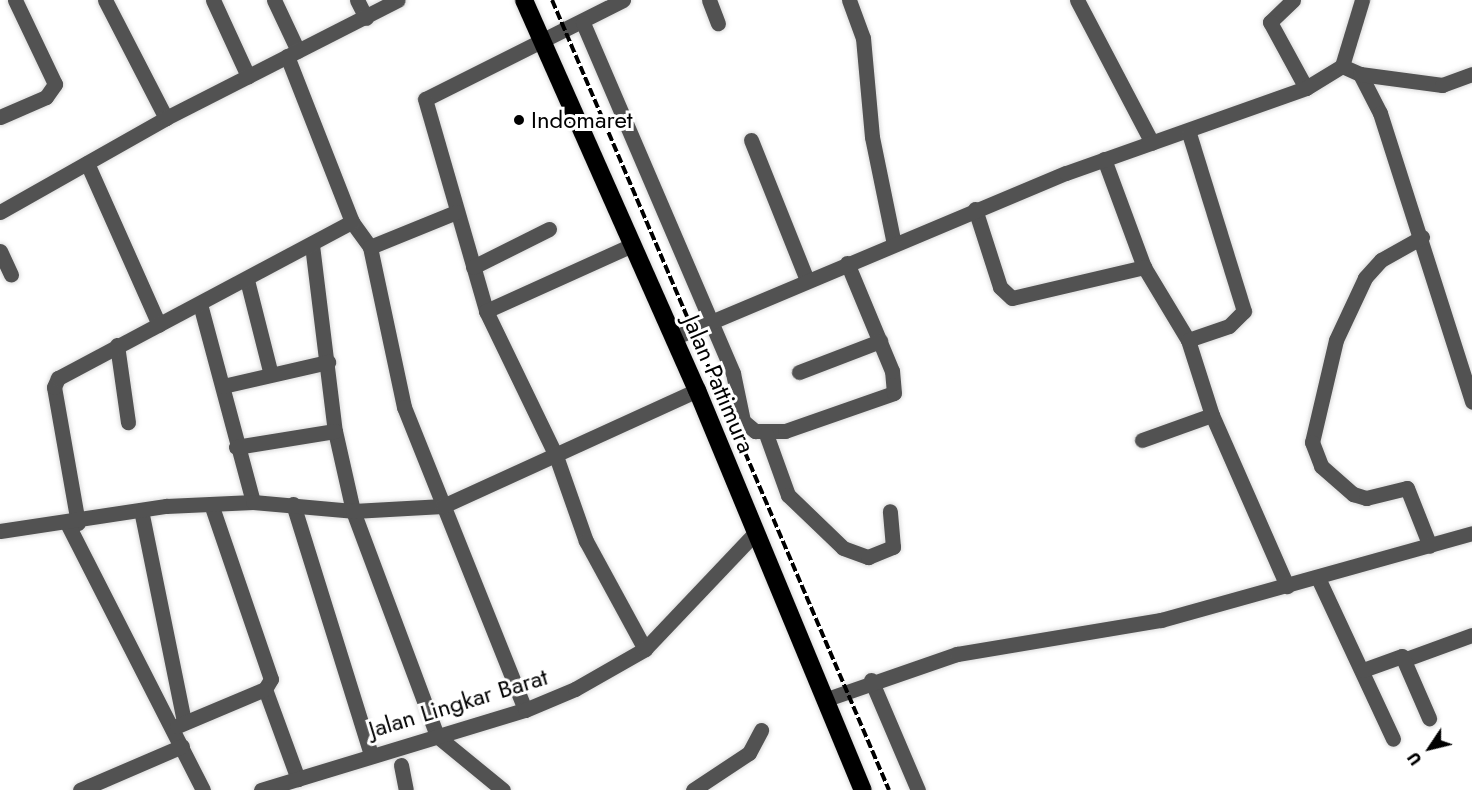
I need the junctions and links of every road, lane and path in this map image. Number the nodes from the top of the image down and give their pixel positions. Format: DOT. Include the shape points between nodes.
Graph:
graph roads {
  1 [pos="15,0"];
  2 [pos="105,0"];
  3 [pos="213,0"];
  4 [pos="274,0"];
  5 [pos="357,0"];
  6 [pos="398,0"];
  7 [pos="524,0"];
  8 [pos="622,0"];
  9 [pos="709,0"];
  10 [pos="849,0"];
  11 [pos="1077,0"];
  12 [pos="1293,0"];
  13 [pos="1362,0"];
  14 [pos="366,18"];
  15 [pos="584,23"];
  16 [pos="718,23"];
  17 [pos="541,40"];
  18 [pos="292,54"];
  19 [pos="1342,66"];
  20 [pos="1360,74"];
  21 [pos="1472,74"];
  22 [pos="248,76"];
  23 [pos="1306,88"];
  24 [pos="0,117"];
  25 [pos="166,118"];
  26 [pos="1189,133"];
  27 [pos="750,140"];
  28 [pos="1152,143"];
  29 [pos="1104,159"];
  30 [pos="87,163"];
  31 [pos="975,209"];
  32 [pos="0,212"];
  33 [pos="456,212"];
  34 [pos="352,222"];
  35 [pos="549,229"];
  36 [pos="1422,237"];
  37 [pos="894,244"];
  38 [pos="312,245"];
  39 [pos="632,245"];
  40 [pos="370,247"];
  41 [pos="0,251"];
  42 [pos="847,263"];
  43 [pos="473,267"];
  44 [pos="1144,267"];
  45 [pos="11,275"];
  46 [pos="247,280"];
  47 [pos="807,280"];
  48 [pos="200,304"];
  49 [pos="486,311"];
  50 [pos="712,322"];
  51 [pos="159,325"];
  52 [pos="673,338"];
  53 [pos="1188,340"];
  54 [pos="880,341"];
  55 [pos="117,345"];
  56 [pos="328,362"];
  57 [pos="270,371"];
  58 [pos="799,372"];
  59 [pos="224,386"];
  60 [pos="696,390"];
  61 [pos="1472,402"];
  62 [pos="1212,415"];
  63 [pos="128,422"];
  64 [pos="336,431"];
  65 [pos="766,434"];
  66 [pos="1142,440"];
  67 [pos="236,447"];
  68 [pos="556,456"];
  69 [pos="253,502"];
  70 [pos="211,504"];
  71 [pos="293,504"];
  72 [pos="443,506"];
  73 [pos="141,510"];
  74 [pos="353,511"];
  75 [pos="890,511"];
  76 [pos="73,524"];
  77 [pos="0,531"];
  78 [pos="756,532"];
  79 [pos="1472,533"];
  80 [pos="1430,546"];
  81 [pos="1319,580"];
  82 [pos="1287,586"];
  83 [pos="1472,635"];
  84 [pos="645,649"];
  85 [pos="1406,659"];
  86 [pos="1363,670"];
  87 [pos="871,680"];
  88 [pos="265,689"];
  89 [pos="824,700"];
  90 [pos="525,710"];
  91 [pos="1429,718"];
  92 [pos="178,725"];
  93 [pos="761,730"];
  94 [pos="437,736"];
  95 [pos="1394,739"];
  96 [pos="182,746"];
  97 [pos="370,754"];
  98 [pos="401,765"];
  99 [pos="298,779"];
  100 [pos="80,790"];
  101 [pos="203,790"];
  102 [pos="261,790"];
  103 [pos="406,790"];
  104 [pos="503,790"];
  105 [pos="693,790"];
  106 [pos="863,790"];
  107 [pos="918,790"];
  1 -- 24 [label="street" via="55,84 46,97"];
  2 -- 25 [label="street"];
  3 -- 22 [label="street"];
  4 -- 18 [label="street"];
  5 -- 14 [label="street"];
  6 -- 14 [label="street"];
  7 -- 17 [label="highway, Jalan Pattimura"];
  8 -- 15 [label="street"];
  9 -- 16 [label="street"];
  10 -- 37 [label="street" via="863,38 872,136"];
  11 -- 28 [label="street"];
  12 -- 23 [label="street" via="1270,22"];
  13 -- 19 [label="street"];
  14 -- 18 [label="street"];
  15 -- 17 [label="street"];
  15 -- 50 [label="street"];
  17 -- 33 [label="street" via="425,99"];
  17 -- 39 [label="highway, Jalan Pattimura"];
  18 -- 22 [label="street"];
  18 -- 34 [label="street"];
  19 -- 20 [label="street"];
  19 -- 23 [label="street"];
  20 -- 21 [label="street" via="1435,85"];
  20 -- 36 [label="street" via="1380,113"];
  22 -- 25 [label="street"];
  23 -- 26 [label="street"];
  25 -- 30 [label="street"];
  26 -- 28 [label="street"];
  26 -- 53 [label="street" via="1244,311 1229,326"];
  27 -- 47 [label="street"];
  28 -- 29 [label="street"];
  29 -- 31 [label="street"];
  29 -- 44 [label="street"];
  30 -- 32 [label="street"];
  30 -- 51 [label="street"];
  31 -- 37 [label="street"];
  31 -- 44 [label="street" via="1000,287 1012,298"];
  33 -- 40 [label="street"];
  33 -- 43 [label="street"];
  34 -- 38 [label="street"];
  34 -- 40 [label="street"];
  35 -- 43 [label="street"];
  36 -- 61 [label="street"];
  36 -- 80 [label="street" via="1381,260 1365,278 1336,340 1312,442 1321,466 1353,494 1366,498 1407,488"];
  37 -- 42 [label="street"];
  38 -- 46 [label="street"];
  38 -- 56 [label="street"];
  39 -- 49 [label="street"];
  39 -- 52 [label="highway, Jalan Pattimura"];
  40 -- 72 [label="street" via="395,378"];
  41 -- 45 [label="street"];
  42 -- 47 [label="street"];
  42 -- 54 [label="street"];
  43 -- 49 [label="street"];
  44 -- 53 [label="street"];
  46 -- 48 [label="street"];
  46 -- 57 [label="street"];
  47 -- 50 [label="street"];
  48 -- 51 [label="street"];
  48 -- 59 [label="street"];
  49 -- 68 [label="street"];
  50 -- 52 [label="street"];
  50 -- 65 [label="street" via="733,373 743,421"];
  51 -- 55 [label="street"];
  52 -- 60 [label="highway, Jalan Pattimura"];
  53 -- 62 [label="street"];
  54 -- 58 [label="street"];
  54 -- 65 [label="street" via="892,371 894,393"];
  55 -- 63 [label="street"];
  55 -- 76 [label="street" via="70,368 54,387"];
  56 -- 57 [label="street"];
  56 -- 64 [label="street"];
  57 -- 59 [label="street"];
  59 -- 67 [label="street"];
  60 -- 68 [label="street"];
  60 -- 78 [label="highway, Jalan Pattimura"];
  62 -- 66 [label="street"];
  62 -- 82 [label="street"];
  64 -- 67 [label="street"];
  64 -- 74 [label="street"];
  65 -- 75 [label="street" via="788,495 843,548 868,556 893,547"];
  67 -- 69 [label="street"];
  68 -- 72 [label="street"];
  68 -- 84 [label="street" via="586,541"];
  69 -- 70 [label="street"];
  69 -- 71 [label="street"];
  70 -- 73 [label="street"];
  70 -- 88 [label="street" via="271,679"];
  71 -- 74 [label="street"];
  71 -- 97 [label="street"];
  72 -- 74 [label="street"];
  72 -- 90 [label="street"];
  73 -- 76 [label="street"];
  73 -- 92 [label="street"];
  74 -- 94 [label="street"];
  76 -- 77 [label="street" via="17,525"];
  76 -- 92 [label="street"];
  78 -- 84 [label="street, Jalan Lingkar Barat"];
  78 -- 89 [label="highway, Jalan Pattimura"];
  79 -- 80 [label="street"];
  80 -- 81 [label="street"];
  81 -- 82 [label="street"];
  81 -- 86 [label="street"];
  82 -- 87 [label="street" via="1161,620 957,654"];
  83 -- 85 [label="street"];
  84 -- 90 [label="street, Jalan Lingkar Barat" via="575,689"];
  85 -- 86 [label="street" via="1398,655"];
  85 -- 91 [label="street"];
  86 -- 95 [label="street"];
  87 -- 89 [label="street"];
  87 -- 107 [label="street"];
  88 -- 92 [label="street"];
  88 -- 99 [label="street"];
  89 -- 106 [label="highway, Jalan Pattimura"];
  90 -- 94 [label="street, Jalan Lingkar Barat"];
  92 -- 96 [label="street"];
  93 -- 105 [label="street" via="749,753"];
  94 -- 97 [label="street, Jalan Lingkar Barat"];
  94 -- 104 [label="street"];
  96 -- 100 [label="street"];
  96 -- 101 [label="street"];
  97 -- 99 [label="street, Jalan Lingkar Barat"];
  98 -- 103 [label="street"];
  99 -- 102 [label="street, Jalan Lingkar Barat"];
}
